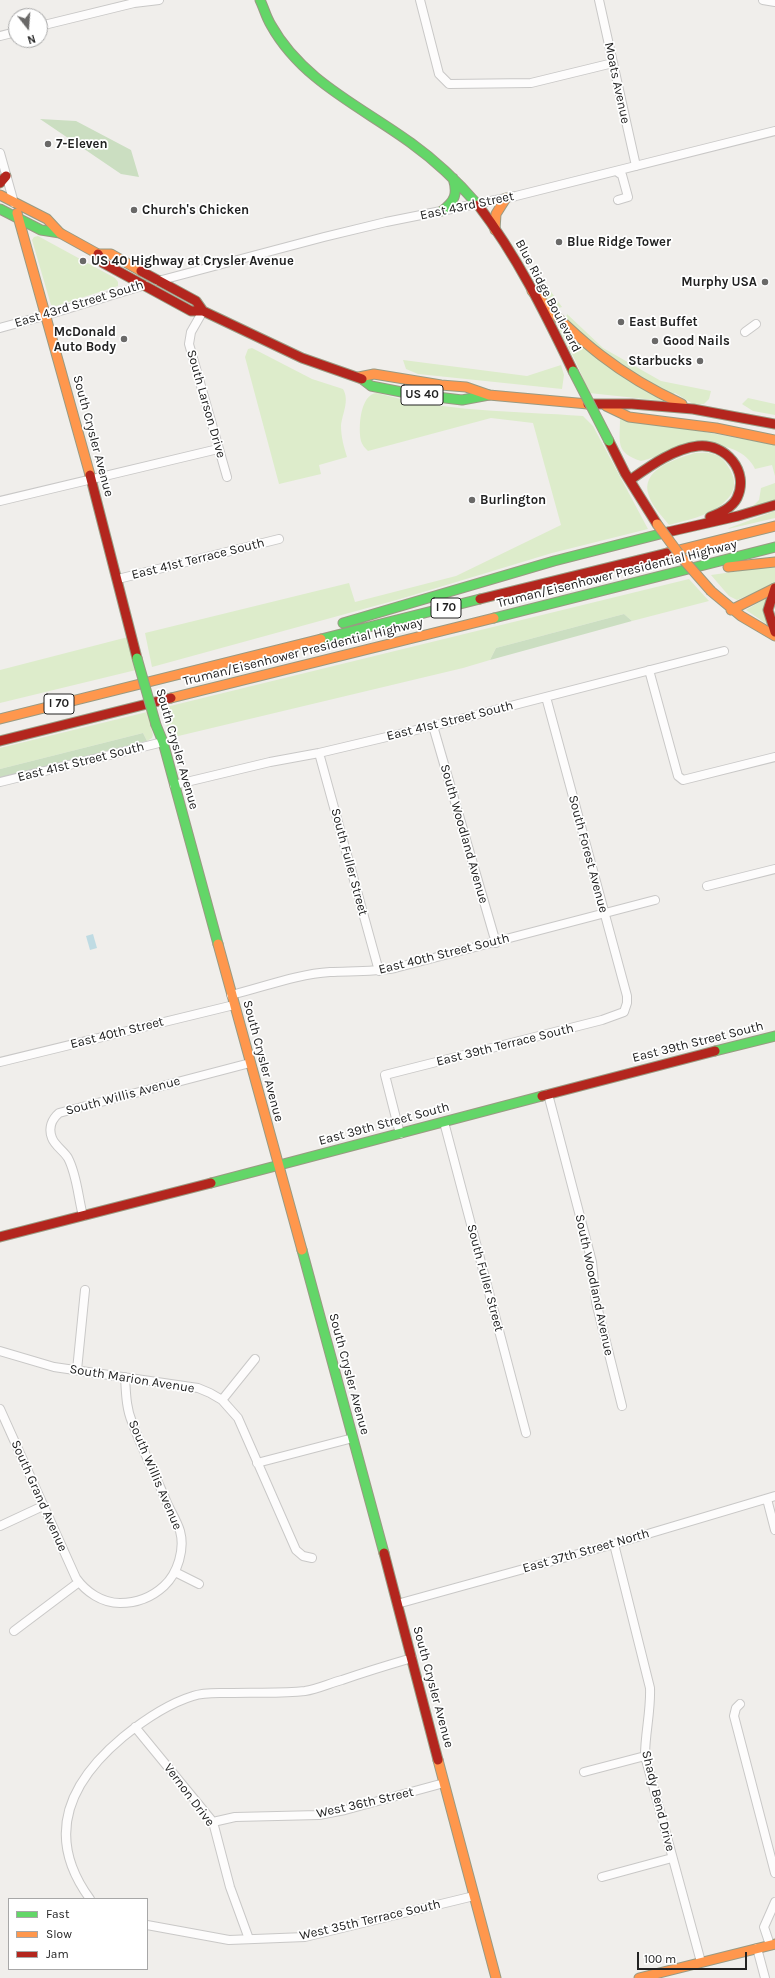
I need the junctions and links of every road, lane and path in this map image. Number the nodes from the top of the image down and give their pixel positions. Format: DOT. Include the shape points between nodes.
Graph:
graph roads {
  1 [pos="159,0"];
  2 [pos="260,0"];
  3 [pos="420,0"];
  4 [pos="599,0"];
  5 [pos="763,0"];
  6 [pos="134,1"];
  7 [pos="775,2"];
  8 [pos="48,24"];
  9 [pos="613,63"];
  10 [pos="775,131"];
  11 [pos="0,153"];
  12 [pos="636,166"];
  13 [pos="616,171"];
  14 [pos="6,176"];
  15 [pos="453,178"];
  16 [pos="0,183"];
  17 [pos="0,195"];
  18 [pos="506,198"];
  19 [pos="618,200"];
  20 [pos="14,204"];
  21 [pos="477,204"];
  22 [pos="0,209"];
  23 [pos="442,211"];
  24 [pos="20,220"];
  25 [pos="496,230"];
  26 [pos="60,233"];
  27 [pos="98,254"];
  28 [pos="159,281"];
  29 [pos="144,285"];
  30 [pos="532,291"];
  31 [pos="203,311"];
  32 [pos="47,315"];
  33 [pos="746,323"];
  34 [pos="756,324"];
  35 [pos="0,328"];
  36 [pos="358,376"];
  37 [pos="489,395"];
  38 [pos="605,405"];
  39 [pos="693,409"];
  40 [pos="718,414"];
  41 [pos="775,424"];
  42 [pos="716,428"];
  43 [pos="775,440"];
  44 [pos="218,449"];
  45 [pos="227,477"];
  46 [pos="91,478"];
  47 [pos="630,480"];
  48 [pos="0,501"];
  49 [pos="775,505"];
  50 [pos="775,526"];
  51 [pos="682,528"];
  52 [pos="279,539"];
  53 [pos="775,547"];
  54 [pos="775,562"];
  55 [pos="678,572"];
  56 [pos="118,579"];
  57 [pos="775,588"];
  58 [pos="731,610"];
  59 [pos="334,625"];
  60 [pos="319,630"];
  61 [pos="775,632"];
  62 [pos="775,636"];
  63 [pos="724,650"];
  64 [pos="649,670"];
  65 [pos="179,674"];
  66 [pos="546,697"];
  67 [pos="0,719"];
  68 [pos="433,726"];
  69 [pos="0,741"];
  70 [pos="163,742"];
  71 [pos="319,753"];
  72 [pos="775,757"];
  73 [pos="0,782"];
  74 [pos="174,785"];
  75 [pos="775,869"];
  76 [pos="707,886"];
  77 [pos="655,900"];
  78 [pos="604,913"];
  79 [pos="496,942"];
  80 [pos="379,971"];
  81 [pos="231,995"];
  82 [pos="234,1005"];
  83 [pos="624,1012"];
  84 [pos="775,1036"];
  85 [pos="0,1062"];
  86 [pos="250,1063"];
  87 [pos="548,1094"];
  88 [pos="444,1122"];
  89 [pos="400,1134"];
  90 [pos="278,1166"];
  91 [pos="83,1216"];
  92 [pos="0,1237"];
  93 [pos="85,1290"];
  94 [pos="0,1351"];
  95 [pos="255,1359"];
  96 [pos="77,1370"];
  97 [pos="125,1377"];
  98 [pos="222,1400"];
  99 [pos="622,1406"];
  100 [pos="0,1410"];
  101 [pos="2,1419"];
  102 [pos="526,1433"];
  103 [pos="353,1438"];
  104 [pos="257,1463"];
  105 [pos="775,1496"];
  106 [pos="766,1499"];
  107 [pos="43,1506"];
  108 [pos="0,1526"];
  109 [pos="775,1530"];
  110 [pos="614,1544"];
  111 [pos="312,1558"];
  112 [pos="175,1572"];
  113 [pos="79,1582"];
  114 [pos="199,1584"];
  115 [pos="397,1604"];
  116 [pos="14,1631"];
  117 [pos="412,1658"];
  118 [pos="740,1704"];
  119 [pos="135,1727"];
  120 [pos="645,1756"];
  121 [pos="584,1772"];
  122 [pos="444,1783"];
  123 [pos="213,1822"];
  124 [pos="672,1858"];
  125 [pos="775,1873"];
  126 [pos="602,1877"];
  127 [pos="474,1896"];
  128 [pos="89,1898"];
  129 [pos="775,1902"];
  130 [pos="148,1925"];
  131 [pos="249,1939"];
  132 [pos="772,1944"];
  133 [pos="757,1948"];
  134 [pos="701,1962"];
  135 [pos="496,1978"];
  136 [pos="640,1978"];
  137 [pos="765,1978"];
  1 -- 6 [label="street"];
  2 -- 15 [label="main road, Blue Ridge Boulevard" via="285,48 301,65 347,101 419,149"];
  3 -- 9 [label="street" via="439,74 449,84 531,83"];
  4 -- 9 [label="street, Moats Avenue"];
  5 -- 7 [label="street"];
  6 -- 8 [label="street"];
  9 -- 12 [label="street, Moats Avenue"];
  10 -- 12 [label="street, East 43rd Street"];
  11 -- 14 [label="street, South Crysler Avenue"];
  12 -- 13 [label="street, East 43rd Street"];
  13 -- 18 [label="street, East 43rd Street"];
  13 -- 19 [label="street" via="622,175 628,197"];
  14 -- 16 [label="main road"];
  14 -- 20 [label="street, South Crysler Avenue"];
  15 -- 21 [label="main road, Blue Ridge Boulevard"];
  15 -- 23 [label="main road" via="456,197"];
  17 -- 20 [label="main road, US 40"];
  18 -- 21 [label="street, East 43rd Street"];
  18 -- 25 [label="main road" via="496,214"];
  20 -- 24 [label="main road, South Crysler Avenue"];
  20 -- 26 [label="main road, US 40" via="47,219"];
  21 -- 23 [label="street, East 43rd Street"];
  21 -- 25 [label="main road, Blue Ridge Boulevard"];
  22 -- 24 [label="main road, US 40"];
  23 -- 28 [label="street, East 43rd Street" via="324,237"];
  24 -- 26 [label="main road, US 40" via="41,230"];
  24 -- 32 [label="main road, South Crysler Avenue"];
  25 -- 30 [label="main road, Blue Ridge Boulevard"];
  26 -- 27 [label="main road, US 40"];
  27 -- 28 [label="main road, US 40" via="111,254"];
  27 -- 29 [label="main road, US 40" via="103,263"];
  28 -- 29 [label="street, East 43rd Street South"];
  28 -- 31 [label="main road, US 40" via="196,301"];
  29 -- 31 [label="main road, US 40" via="191,311"];
  29 -- 32 [label="street, East 43rd Street South"];
  30 -- 39 [label="main road" via="556,318 617,371 641,386"];
  30 -- 47 [label="main road, Blue Ridge Boulevard, bridge"];
  31 -- 36 [label="main road, US 40" via="302,358"];
  31 -- 44 [label="street, South Larson Drive" via="190,332 189,344"];
  32 -- 35 [label="street, East 43rd Street South"];
  32 -- 46 [label="main road, South Crysler Avenue"];
  33 -- 34 [label="street" via="745,332"];
  36 -- 37 [label="main road, US 40" via="374,374 466,387"];
  36 -- 37 [label="main road, US 40" via="371,386 412,394 462,400"];
  37 -- 38 [label="main road, US 40"];
  38 -- 39 [label="main road, US 40" via="632,404"];
  38 -- 42 [label="main road, US 40" via="629,417"];
  39 -- 40 [label="main road, US 40"];
  40 -- 41 [label="main road, US 40"];
  40 -- 42 [label="street"];
  42 -- 43 [label="main road, US 40"];
  44 -- 45 [label="street, South Larson Drive"];
  44 -- 46 [label="street"];
  46 -- 48 [label="street"];
  46 -- 56 [label="main road, South Crysler Avenue"];
  47 -- 51 [label="main road" via="671,454 696,446 708,445 727,454 740,473 737,498 719,514"];
  47 -- 58 [label="main road, Blue Ridge Boulevard, bridge" via="682,558"];
  49 -- 51 [label="main road" via="692,528"];
  50 -- 65 [label="main road, Truman/Eisenhower Presidential Highway / I 70"];
  51 -- 59 [label="main road" via="531,567"];
  52 -- 56 [label="street, East 41st Terrace South"];
  53 -- 55 [label="main road, Truman/Eisenhower Presidential Highway / I 70"];
  54 -- 55 [label="main road"];
  55 -- 69 [label="main road, Truman/Eisenhower Presidential Highway / I 70"];
  56 -- 70 [label="main road, South Crysler Avenue, bridge" via="137,658"];
  57 -- 58 [label="main road"];
  57 -- 61 [label="main road" via="768,610"];
  58 -- 62 [label="main road, Blue Ridge Boulevard"];
  60 -- 65 [label="main road"];
  63 -- 64 [label="street, East 41st Street South"];
  64 -- 66 [label="street, East 41st Street South"];
  64 -- 72 [label="street" via="678,776 683,780"];
  65 -- 67 [label="main road, Truman/Eisenhower Presidential Highway / I 70"];
  66 -- 68 [label="street, East 41st Street South"];
  66 -- 78 [label="street, South Forest Avenue"];
  68 -- 71 [label="street, East 41st Street South"];
  68 -- 79 [label="street, South Woodland Avenue"];
  70 -- 73 [label="street, East 41st Street South"];
  70 -- 74 [label="main road, South Crysler Avenue"];
  71 -- 74 [label="street, East 41st Street South"];
  71 -- 80 [label="street, South Fuller Street"];
  74 -- 81 [label="main road, South Crysler Avenue"];
  75 -- 76 [label="street"];
  77 -- 78 [label="street, East 40th Street South"];
  78 -- 79 [label="street, East 40th Street South"];
  78 -- 83 [label="street, South Forest Avenue" via="627,996"];
  79 -- 80 [label="street, East 40th Street South"];
  80 -- 81 [label="street, East 40th Street South" via="307,975"];
  81 -- 82 [label="main road, South Crysler Avenue"];
  82 -- 85 [label="street, East 40th Street"];
  82 -- 86 [label="main road, South Crysler Avenue"];
  83 -- 89 [label="street, East 39th Terrace South" via="602,1020 385,1075"];
  84 -- 87 [label="main road, East 39th Street South"];
  86 -- 90 [label="main road, South Crysler Avenue"];
  86 -- 91 [label="street, South Willis Avenue" via="59,1113 51,1126 52,1138 69,1162"];
  87 -- 88 [label="main road, East 39th Street South"];
  87 -- 99 [label="street, South Woodland Avenue" via="592,1262 596,1302"];
  88 -- 89 [label="main road, East 39th Street South"];
  88 -- 102 [label="street, South Fuller Street"];
  89 -- 90 [label="main road, East 39th Street South"];
  90 -- 91 [label="main road, East 39th Street South"];
  90 -- 103 [label="main road, South Crysler Avenue"];
  91 -- 92 [label="main road, East 39th Street South"];
  93 -- 96 [label="street"];
  94 -- 96 [label="street, South Marion Avenue" via="54,1367"];
  95 -- 98 [label="street"];
  96 -- 97 [label="street, South Marion Avenue"];
  97 -- 98 [label="street, South Marion Avenue" via="198,1388"];
  97 -- 112 [label="street, South Willis Avenue" via="126,1401 131,1421 180,1531 181,1552"];
  98 -- 104 [label="street, South Marion Avenue" via="238,1418"];
  100 -- 101 [label="street, South Grand Avenue"];
  101 -- 107 [label="street, South Grand Avenue"];
  103 -- 104 [label="street"];
  103 -- 115 [label="main road, South Crysler Avenue"];
  104 -- 111 [label="street, South Marion Avenue" via="296,1550 303,1556"];
  105 -- 106 [label="street, East 37th Street North"];
  106 -- 109 [label="street"];
  106 -- 110 [label="street, East 37th Street North"];
  107 -- 108 [label="street"];
  107 -- 113 [label="street, South Grand Avenue"];
  110 -- 115 [label="street, East 37th Street North"];
  110 -- 120 [label="street, Shady Bend Drive" via="650,1688 651,1707 645,1738"];
  112 -- 113 [label="street" via="157,1593 143,1600 128,1603 102,1599 88,1592"];
  112 -- 114 [label="street"];
  113 -- 116 [label="street"];
  115 -- 117 [label="main road, South Crysler Avenue"];
  117 -- 119 [label="street" via="305,1691 194,1695 169,1705"];
  117 -- 122 [label="main road, South Crysler Avenue"];
  118 -- 125 [label="street" via="734,1716"];
  119 -- 123 [label="street, Vernon Drive"];
  119 -- 128 [label="street" via="91,1768 72,1800 67,1820 67,1845 71,1866"];
  120 -- 121 [label="street"];
  120 -- 124 [label="street, Shady Bend Drive"];
  122 -- 123 [label="street, West 36th Street" via="319,1815 235,1817"];
  122 -- 127 [label="main road, South Crysler Avenue"];
  123 -- 131 [label="street, Vernon Drive" via="230,1887"];
  124 -- 126 [label="street"];
  124 -- 134 [label="street, Shady Bend Drive"];
  127 -- 131 [label="street, West 35th Terrace South" via="305,1937"];
  127 -- 135 [label="main road, South Crysler Avenue"];
  129 -- 132 [label="street" via="764,1927"];
  130 -- 131 [label="street, West 35th Terrace South" via="229,1940"];
  132 -- 133 [label="main road"];
  133 -- 134 [label="main road"];
  133 -- 137 [label="street"];
  134 -- 136 [label="main road"];
}
